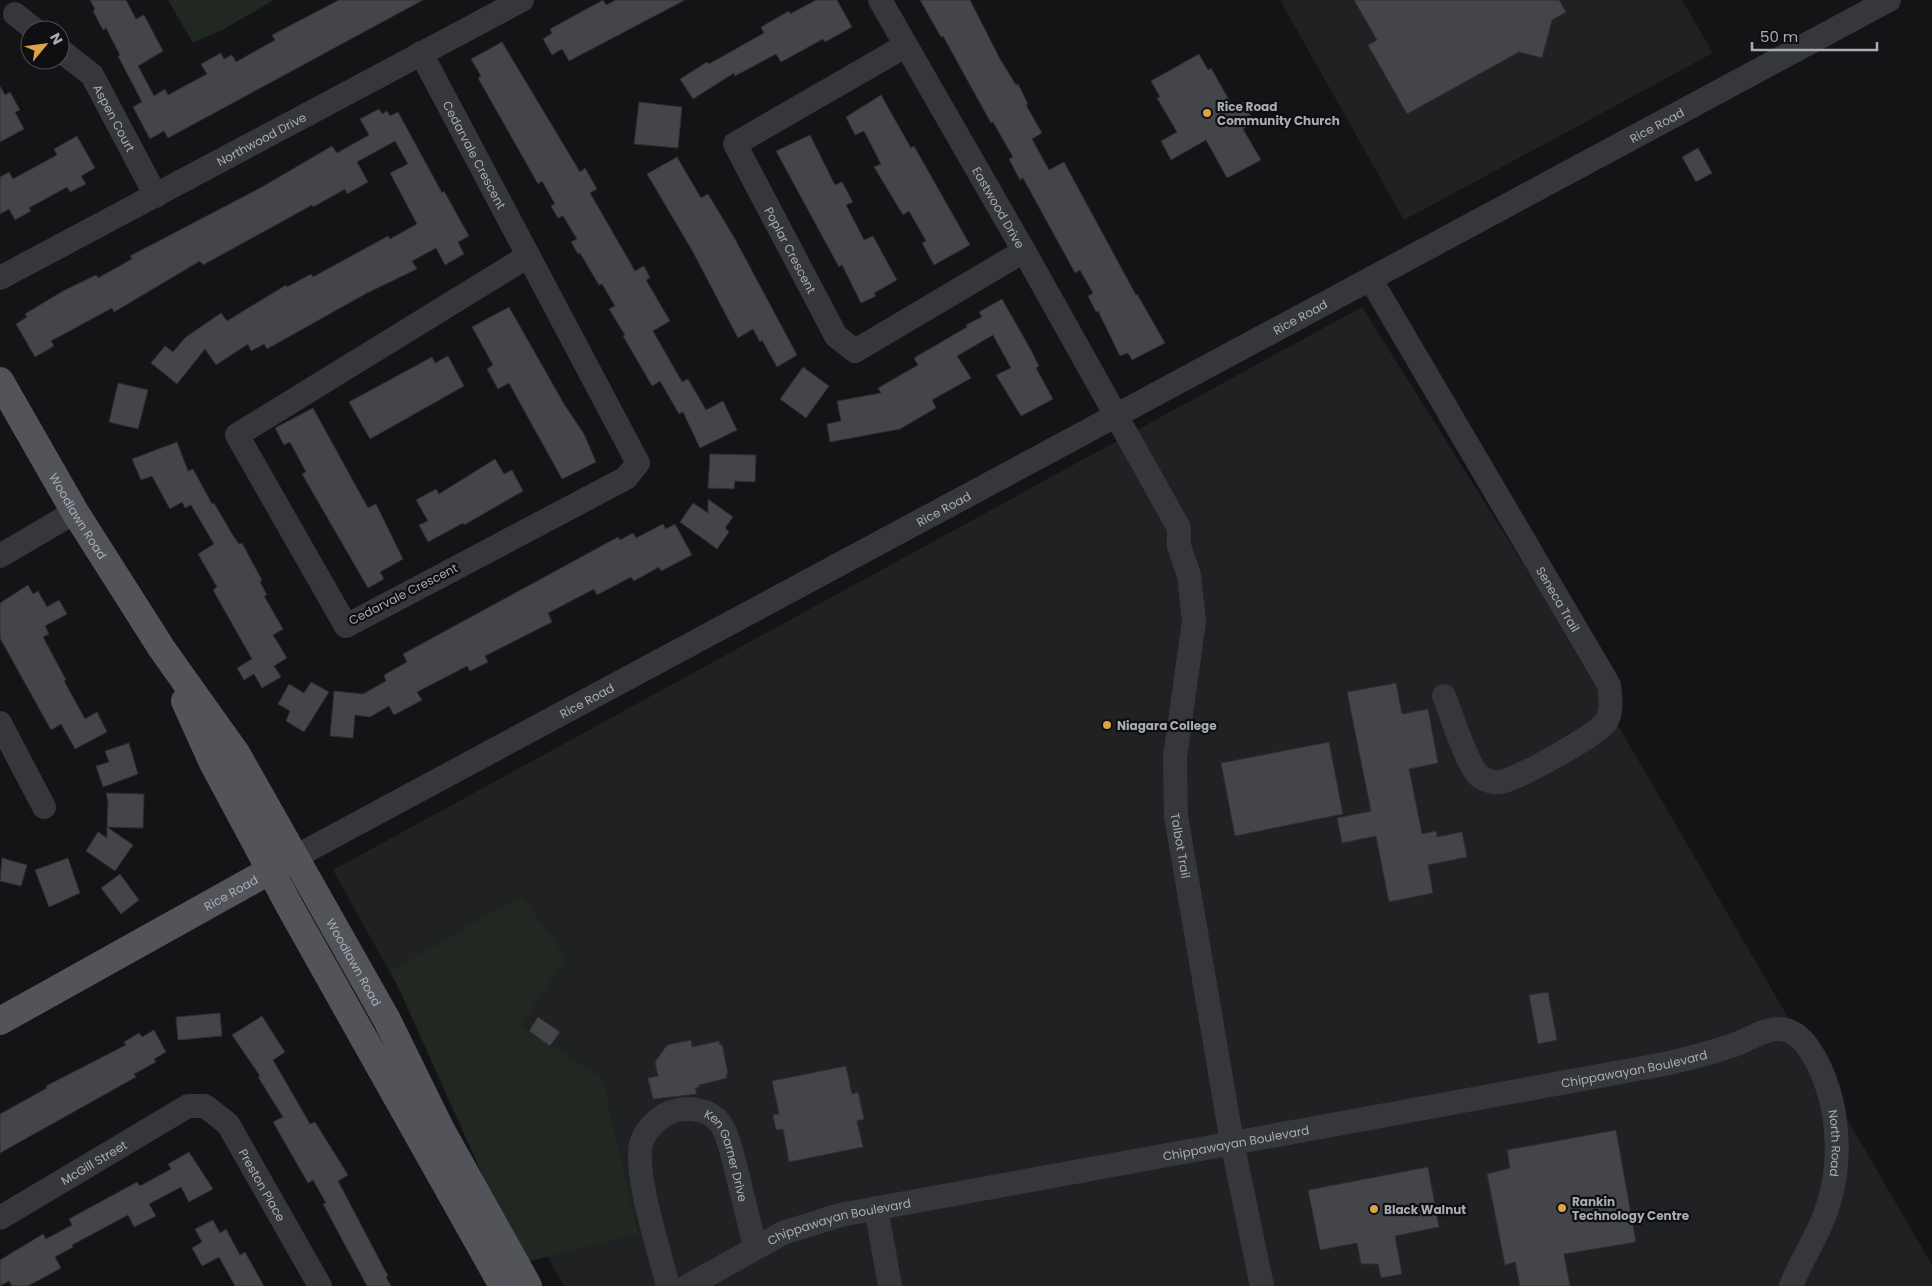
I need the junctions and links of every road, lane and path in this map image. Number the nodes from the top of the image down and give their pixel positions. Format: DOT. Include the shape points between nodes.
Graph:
graph roads {
  1 [pos="522,0"];
  2 [pos="880,0"];
  3 [pos="1889,0"];
  4 [pos="15,14"];
  5 [pos="22,20"];
  6 [pos="905,46"];
  7 [pos="421,53"];
  8 [pos="70,58"];
  9 [pos="156,196"];
  10 [pos="1024,251"];
  11 [pos="528,256"];
  12 [pos="0,278"];
  13 [pos="1372,280"];
  14 [pos="0,381"];
  15 [pos="1116,416"];
  16 [pos="75,512"];
  17 [pos="0,556"];
  18 [pos="162,649"];
  19 [pos="1444,696"];
  20 [pos="0,723"];
  21 [pos="44,807"];
  22 [pos="295,857"];
  23 [pos="271,870"];
  24 [pos="0,1021"];
  25 [pos="1794,1033"];
  26 [pos="188,1106"];
  27 [pos="1232,1142"];
  28 [pos="876,1208"];
  29 [pos="0,1218"];
  30 [pos="754,1248"];
  31 [pos="320,1286"];
  32 [pos="503,1286"];
  33 [pos="528,1286"];
  34 [pos="668,1286"];
  35 [pos="688,1286"];
  36 [pos="890,1286"];
  37 [pos="1262,1286"];
  38 [pos="1791,1286"];
  1 -- 7 [label="street, Northwood Drive"];
  2 -- 6 [label="street, Eastwood Drive"];
  3 -- 13 [label="street, Rice Road"];
  4 -- 5 [label="street"];
  6 -- 10 [label="street, Eastwood Drive"];
  6 -- 10 [label="street, Poplar Crescent" via="735,144 836,336 855,351"];
  7 -- 9 [label="street, Northwood Drive"];
  7 -- 11 [label="street, Cedarvale Crescent"];
  8 -- 9 [label="street, Aspen Court" via="92,75"];
  9 -- 12 [label="street, Northwood Drive"];
  10 -- 15 [label="street, Eastwood Drive"];
  11 -- 11 [label="street, Cedarvale Crescent" via="237,435 346,626 626,478 638,463"];
  13 -- 15 [label="street, Rice Road"];
  13 -- 19 [label="street, Seneca Trail" via="1609,685 1612,704 1607,720 1596,733 1503,782 1490,782 1478,775 1470,761"];
  14 -- 16 [label="main road, Woodlawn Road"];
  15 -- 22 [label="street, Rice Road"];
  15 -- 27 [label="street, Talbot Trail" via="1179,528 1179,546 1191,590 1193,637 1176,748 1176,816"];
  16 -- 17 [label="street"];
  16 -- 18 [label="main road, Woodlawn Road"];
  18 -- 22 [label="main road, Woodlawn Road" via="236,753"];
  18 -- 23 [label="main road, Woodlawn Road" via="212,763"];
  20 -- 21 [label="street"];
  22 -- 23 [label="main road, Rice Road"];
  22 -- 33 [label="main road, Woodlawn Road" via="387,1020 440,1128"];
  23 -- 24 [label="main road, Rice Road"];
  23 -- 32 [label="main road, Woodlawn Road"];
  25 -- 27 [label="street, Chippawayan Boulevard" via="1777,1029 1708,1054 1670,1062"];
  25 -- 38 [label="street, North Road" via="1811,1050 1825,1080 1834,1112 1837,1144 1835,1177 1827,1208"];
  26 -- 29 [label="street, McGill Street"];
  26 -- 31 [label="street, Preston Place" via="205,1106 228,1124"];
  27 -- 28 [label="street, Chippawayan Boulevard"];
  27 -- 37 [label="street, Talbot Trail"];
  28 -- 30 [label="street, Chippawayan Boulevard" via="814,1221"];
  28 -- 36 [label="street"];
  30 -- 34 [label="street, Ken Garner Drive" via="730,1148 721,1125 707,1113 688,1107 669,1113 650,1126 642,1144 641,1165"];
  30 -- 35 [label="street, Chippawayan Boulevard"];
}
